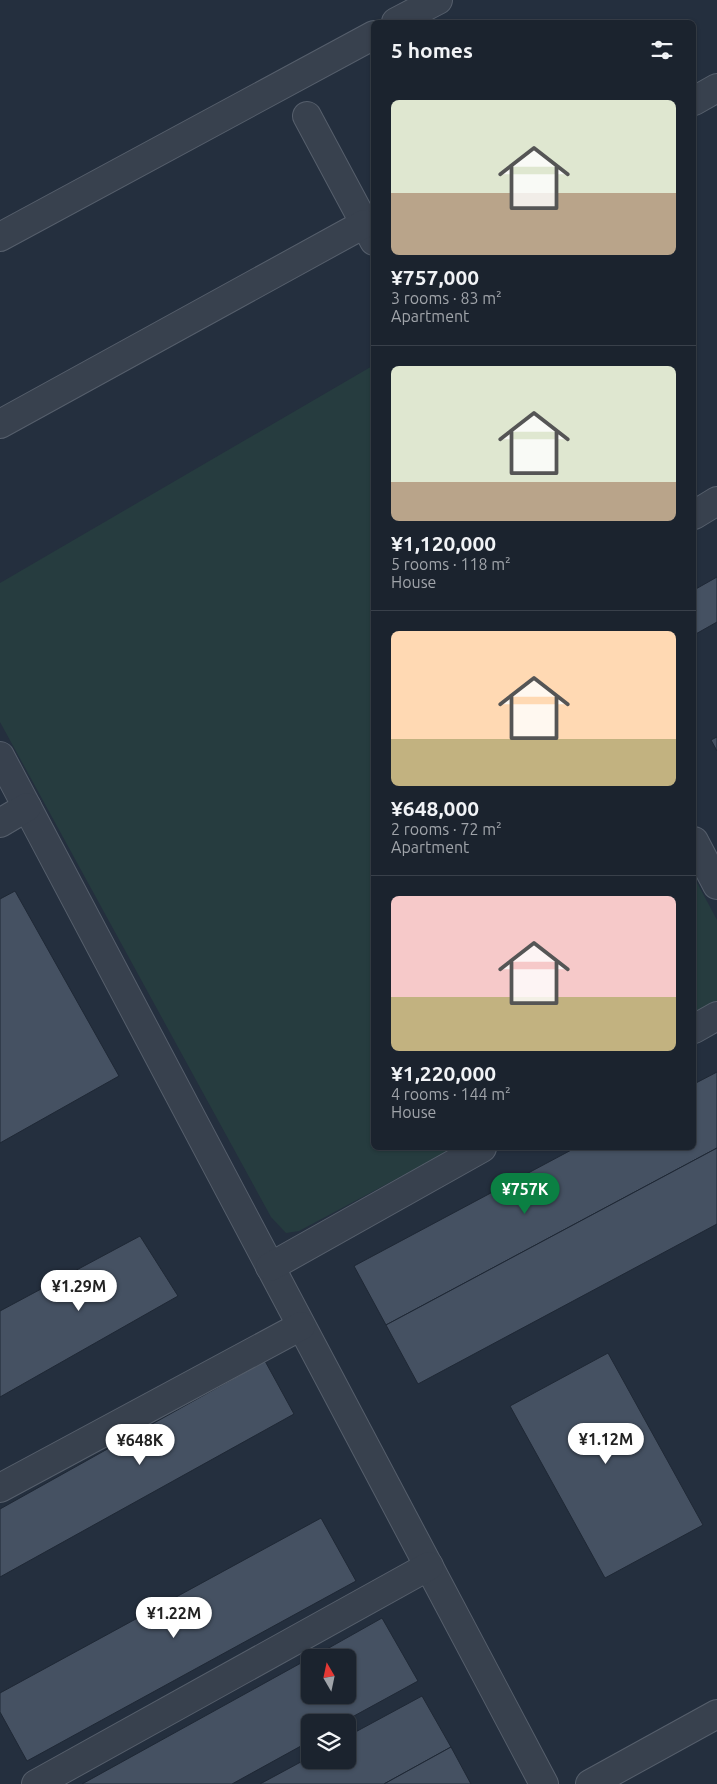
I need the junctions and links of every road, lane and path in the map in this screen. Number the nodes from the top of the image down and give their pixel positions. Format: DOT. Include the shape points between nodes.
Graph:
graph roads {
  1 [pos="438,0"];
  2 [pos="400,20"];
  3 [pos="371,37"];
  4 [pos="717,88"];
  5 [pos="696,100"];
  6 [pos="307,116"];
  7 [pos="369,232"];
  8 [pos="0,237"];
  9 [pos="0,424"];
  10 [pos="717,501"];
  11 [pos="696,514"];
  12 [pos="0,756"];
  13 [pos="27,807"];
  14 [pos="0,822"];
  15 [pos="696,845"];
  16 [pos="717,885"];
  17 [pos="717,1016"];
  18 [pos="696,1028"];
  19 [pos="478,1150"];
  20 [pos="270,1267"];
  21 [pos="301,1326"];
  22 [pos="0,1488"];
  23 [pos="429,1566"];
  24 [pos="717,1714"];
  25 [pos="36,1784"];
  26 [pos="544,1784"];
  27 [pos="590,1784"];
  1 -- 2 [label="lane"];
  3 -- 8 [label="lane"];
  4 -- 5 [label="lane"];
  6 -- 7 [label="lane"];
  7 -- 9 [label="lane"];
  10 -- 11 [label="lane"];
  12 -- 13 [label="lane"];
  13 -- 14 [label="lane"];
  13 -- 20 [label="lane"];
  15 -- 16 [label="lane"];
  17 -- 18 [label="lane"];
  19 -- 20 [label="lane"];
  20 -- 21 [label="lane"];
  21 -- 22 [label="lane"];
  21 -- 23 [label="lane"];
  23 -- 25 [label="lane"];
  23 -- 26 [label="lane"];
  24 -- 27 [label="lane"];
}
